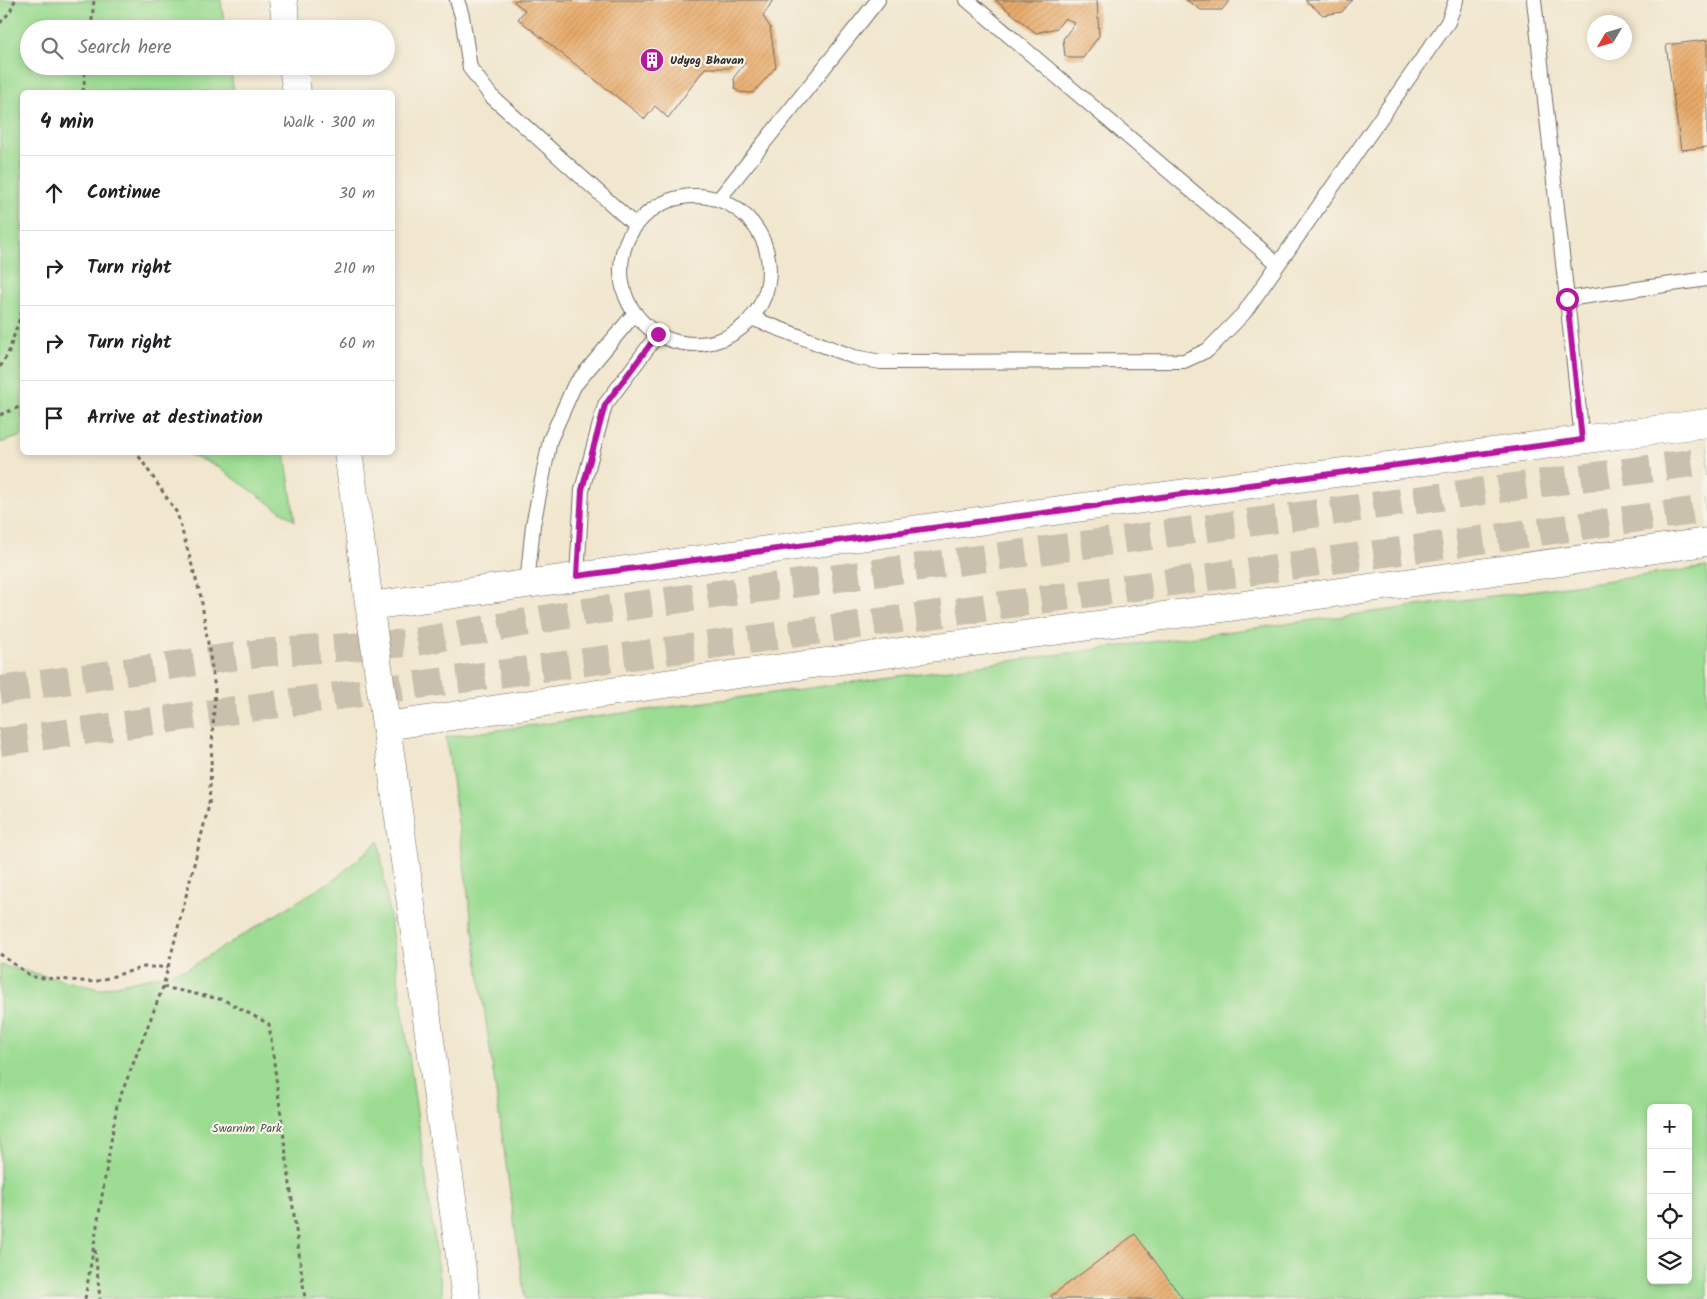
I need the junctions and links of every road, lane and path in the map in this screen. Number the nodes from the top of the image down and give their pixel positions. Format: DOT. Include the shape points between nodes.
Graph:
graph roads {
  1 [pos="15,0"];
  2 [pos="94,0"];
  3 [pos="283,0"];
  4 [pos="457,0"];
  5 [pos="878,0"];
  6 [pos="967,0"];
  7 [pos="1456,0"];
  8 [pos="1534,0"];
  9 [pos="92,20"];
  10 [pos="286,20"];
  11 [pos="0,23"];
  12 [pos="85,75"];
  13 [pos="294,75"];
  14 [pos="83,90"];
  15 [pos="297,90"];
  16 [pos="718,199"];
  17 [pos="635,225"];
  18 [pos="1277,263"];
  19 [pos="1707,279"];
  20 [pos="1567,299"];
  21 [pos="635,313"];
  22 [pos="20,317"];
  23 [pos="751,318"];
  24 [pos="658,334"];
  25 [pos="0,367"];
  26 [pos="20,407"];
  27 [pos="0,415"];
  28 [pos="1707,423"];
  29 [pos="1582,440"];
  30 [pos="138,455"];
  31 [pos="348,455"];
  32 [pos="1707,542"];
  33 [pos="577,576"];
  34 [pos="527,584"];
  35 [pos="370,606"];
  36 [pos="387,726"];
  37 [pos="0,954"];
  38 [pos="168,967"];
  39 [pos="163,988"];
  40 [pos="94,1245"];
  41 [pos="85,1299"];
  42 [pos="100,1299"];
  43 [pos="306,1299"];
  44 [pos="466,1299"];
  1 -- 11 [label="path"];
  2 -- 9 [label="path"];
  3 -- 10 [label="street"];
  4 -- 17 [label="lane" via="470,68 491,96"];
  5 -- 16 [label="lane"];
  6 -- 18 [label="lane"];
  7 -- 18 [label="lane" via="1448,22"];
  8 -- 20 [label="lane"];
  12 -- 14 [label="path"];
  13 -- 15 [label="street"];
  16 -- 17 [label="lane" via="688,195 658,205"];
  16 -- 23 [label="lane" via="745,215 763,240 770,271 763,301"];
  17 -- 21 [label="lane" via="622,254 622,285"];
  18 -- 23 [label="lane" via="1244,313 1208,350 1184,361 881,362 854,358"];
  19 -- 20 [label="lane"];
  20 -- 29 [label="lane"];
  21 -- 24 [label="lane"];
  21 -- 34 [label="lane" via="574,386 550,440 533,525"];
  22 -- 25 [label="path" via="8,354"];
  23 -- 24 [label="lane" via="745,326 718,341 687,344"];
  24 -- 33 [label="lane" via="605,405 582,490"];
  26 -- 27 [label="path"];
  28 -- 29 [label="street"];
  29 -- 33 [label="street"];
  30 -- 38 [label="path" via="177,514 201,597 215,689 209,804"];
  31 -- 35 [label="street"];
  32 -- 36 [label="street" via="662,684"];
  33 -- 34 [label="street"];
  34 -- 35 [label="street"];
  35 -- 36 [label="street"];
  36 -- 44 [label="street"];
  37 -- 38 [label="path" via="32,977 94,982 144,967"];
  38 -- 39 [label="path"];
  39 -- 40 [label="path" via="117,1105"];
  39 -- 43 [label="path" via="224,1000 268,1024"];
  40 -- 41 [label="path"];
  40 -- 42 [label="path"];
}
